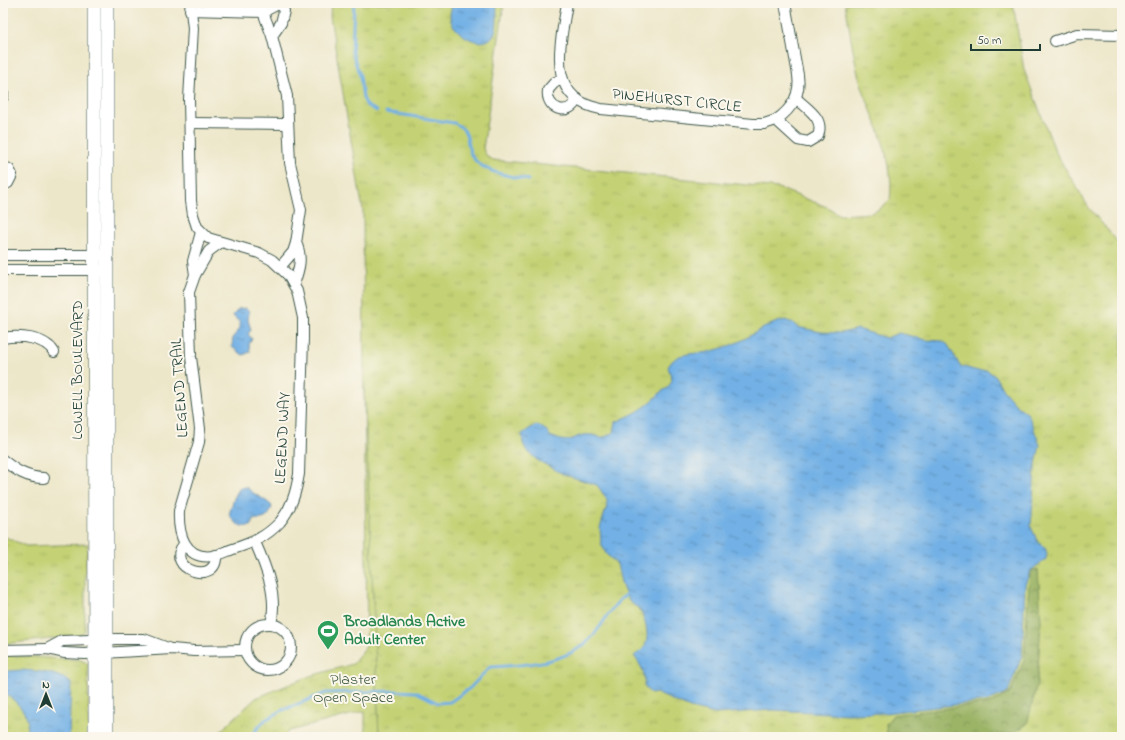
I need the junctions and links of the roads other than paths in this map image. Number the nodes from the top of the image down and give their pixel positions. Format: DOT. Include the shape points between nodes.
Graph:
graph roads {
  1 [pos="94,3"];
  2 [pos="107,3"];
  3 [pos="280,3"];
  4 [pos="567,3"];
  5 [pos="785,3"];
  6 [pos="190,7"];
  7 [pos="263,12"];
  8 [pos="1122,35"];
  9 [pos="272,36"];
  10 [pos="1055,41"];
  11 [pos="3,80"];
  12 [pos="563,80"];
  13 [pos="3,97"];
  14 [pos="796,98"];
  15 [pos="577,99"];
  16 [pos="776,120"];
  17 [pos="190,123"];
  18 [pos="288,124"];
  19 [pos="3,166"];
  20 [pos="3,185"];
  21 [pos="201,232"];
  22 [pos="220,243"];
  23 [pos="296,243"];
  24 [pos="3,255"];
  25 [pos="100,255"];
  26 [pos="281,266"];
  27 [pos="3,270"];
  28 [pos="100,270"];
  29 [pos="195,275"];
  30 [pos="294,284"];
  31 [pos="3,338"];
  32 [pos="54,352"];
  33 [pos="3,460"];
  34 [pos="44,478"];
  35 [pos="255,542"];
  36 [pos="184,544"];
  37 [pos="216,555"];
  38 [pos="271,624"];
  39 [pos="101,640"];
  40 [pos="47,649"];
  41 [pos="172,649"];
  42 [pos="4,650"];
  43 [pos="244,650"];
  44 [pos="101,653"];
  45 [pos="95,737"];
  46 [pos="107,737"];
  1 -- 25 [label="main road, LOWELL BOULEVARD"];
  2 -- 25 [label="main road, LOWELL BOULEVARD"];
  3 -- 7 [label="street"];
  3 -- 9 [label="street" via="284,11 281,23"];
  4 -- 12 [label="street, PINEHURST CIRCLE" via="559,61"];
  5 -- 14 [label="street" via="799,80"];
  6 -- 7 [label="street"];
  6 -- 17 [label="street" via="193,28"];
  7 -- 9 [label="street"];
  8 -- 10 [label="street" via="1077,34"];
  9 -- 18 [label="street" via="287,96"];
  11 -- 13 [label="street"];
  12 -- 15 [label="street, PINEHURST CIRCLE"];
  12 -- 15 [label="street" via="555,82 548,90 548,100 554,108 564,110 571,107"];
  14 -- 16 [label="street"];
  14 -- 16 [label="street" via="818,118 821,124 818,136 813,141 803,142"];
  15 -- 16 [label="street, PINEHURST CIRCLE" via="601,109 753,124"];
  17 -- 18 [label="street"];
  17 -- 21 [label="street" via="191,201 193,215"];
  18 -- 23 [label="street" via="290,163 301,210"];
  19 -- 20 [label="street" via="9,169 12,175 8,183"];
  21 -- 22 [label="street"];
  21 -- 29 [label="street, LEGEND TRAIL" via="193,261"];
  22 -- 26 [label="street, LEGEND WAY" via="259,253"];
  22 -- 29 [label="street, LEGEND TRAIL" via="209,251"];
  23 -- 26 [label="street" via="293,252"];
  23 -- 30 [label="street" via="300,250 300,260"];
  24 -- 25 [label="street"];
  25 -- 28 [label="main road, LOWELL BOULEVARD"];
  26 -- 30 [label="street, LEGEND WAY"];
  27 -- 28 [label="street"];
  28 -- 39 [label="main road, LOWELL BOULEVARD"];
  29 -- 36 [label="street, LEGEND TRAIL" via="189,292 191,357 200,436 179,511 180,534"];
  30 -- 35 [label="street, LEGEND WAY" via="301,303 303,338 297,484 293,500 276,526"];
  31 -- 32 [label="street" via="21,337 38,340"];
  33 -- 34 [label="street" via="24,474"];
  35 -- 37 [label="street"];
  35 -- 38 [label="street" via="270,583 273,600"];
  36 -- 37 [label="street" via="194,553"];
  36 -- 37 [label="street, LEGEND TRAIL" via="180,559 187,569 194,573 210,568 216,560"];
  38 -- 43 [label="street" via="264,624 251,630"];
  38 -- 43 [label="street" via="278,626 288,636 291,650 285,662 273,670 258,668 246,657"];
  39 -- 40 [label="street" via="62,641"];
  39 -- 41 [label="street" via="144,639"];
  39 -- 44 [label="main road, LOWELL BOULEVARD"];
  40 -- 42 [label="street"];
  40 -- 44 [label="street" via="64,654"];
  41 -- 43 [label="street"];
  41 -- 44 [label="street"];
  44 -- 45 [label="main road, LOWELL BOULEVARD"];
  44 -- 46 [label="main road, LOWELL BOULEVARD"];
}
